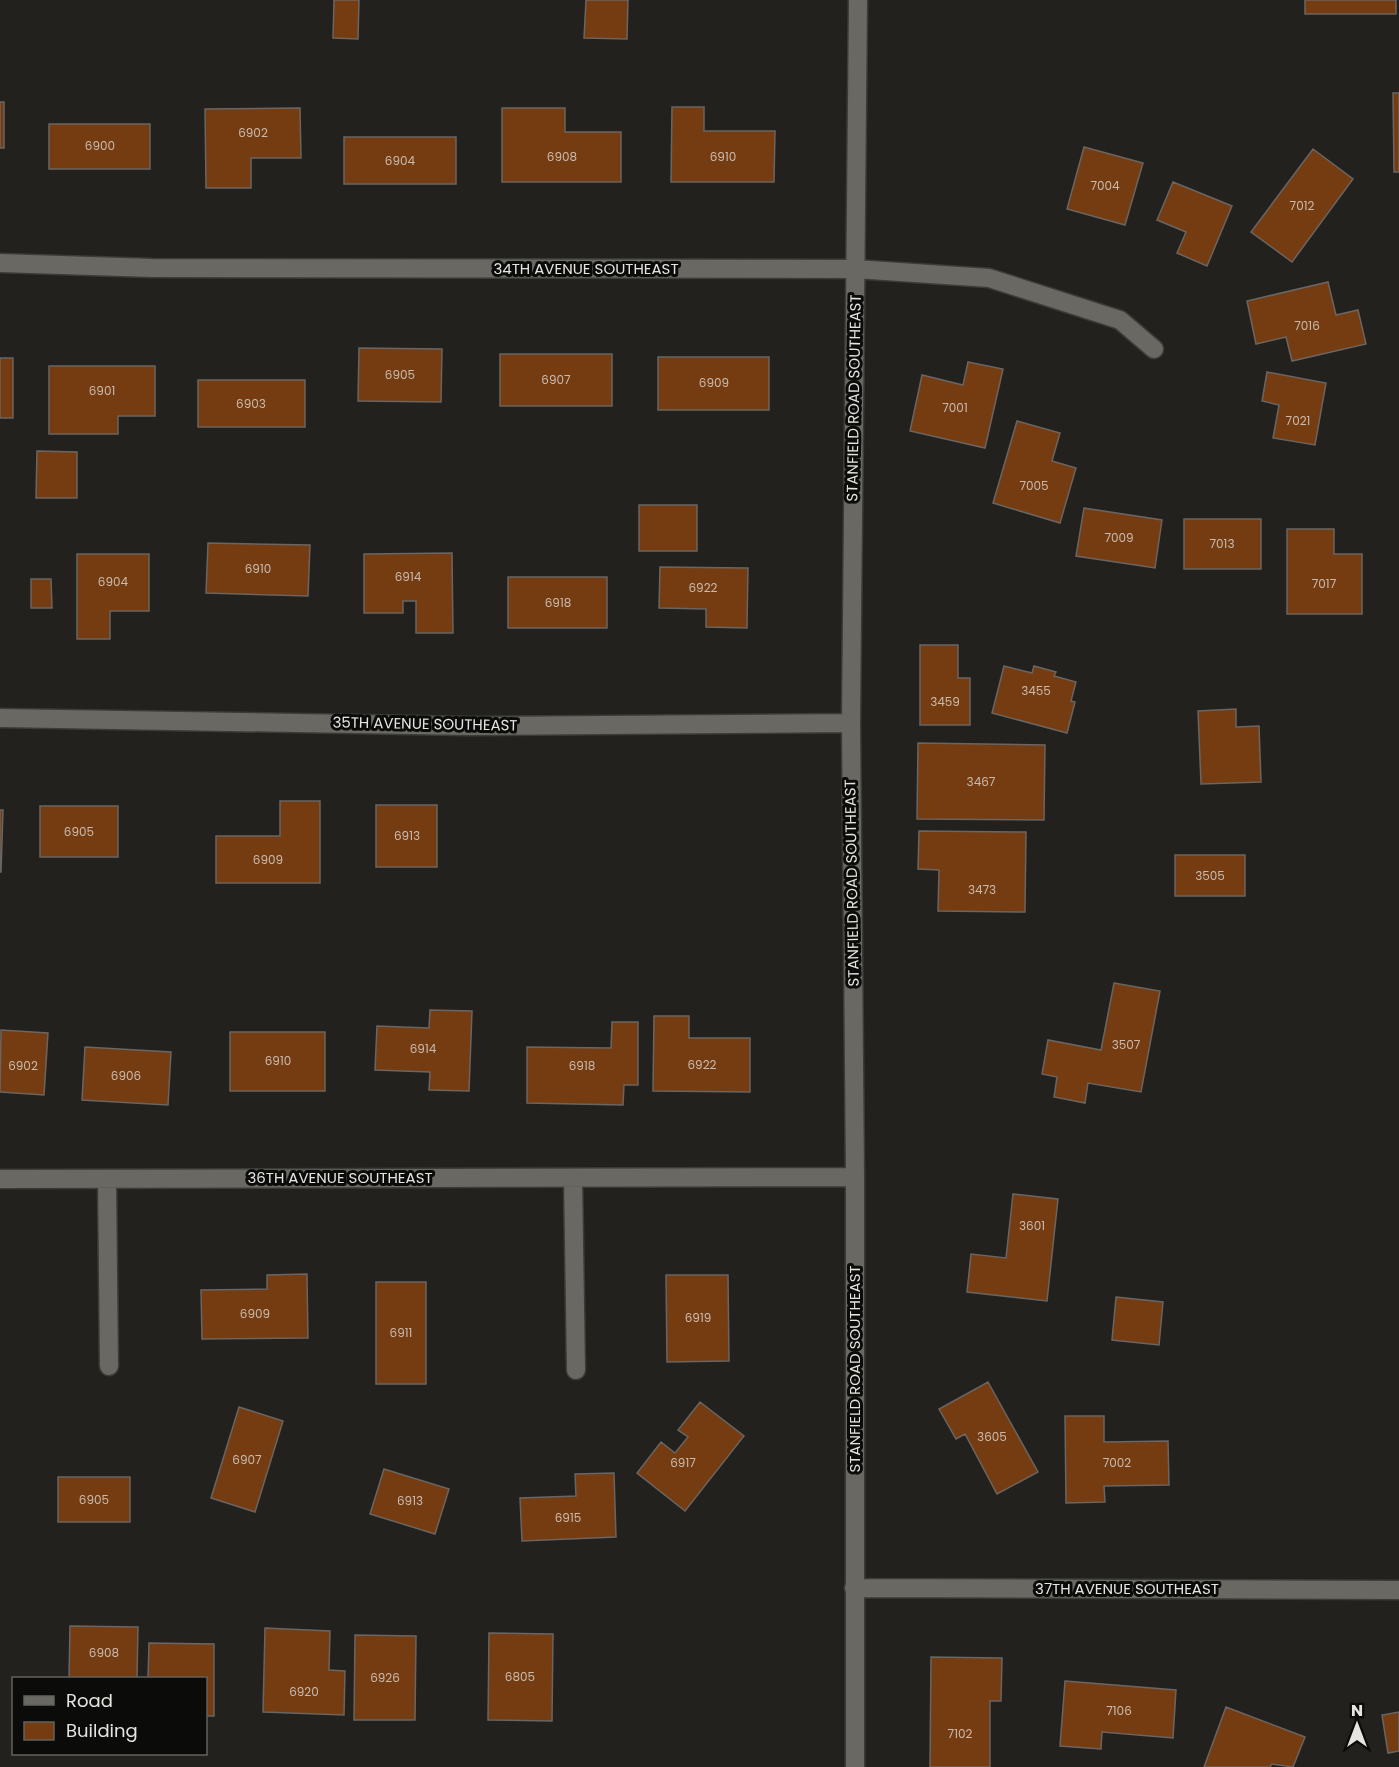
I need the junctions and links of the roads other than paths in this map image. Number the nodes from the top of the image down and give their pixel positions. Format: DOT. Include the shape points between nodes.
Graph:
graph roads {
  1 [pos="858,0"];
  2 [pos="0,263"];
  3 [pos="855,269"];
  4 [pos="1155,349"];
  5 [pos="0,718"];
  6 [pos="850,723"];
  7 [pos="573,1178"];
  8 [pos="855,1178"];
  9 [pos="0,1179"];
  10 [pos="107,1179"];
  11 [pos="109,1366"];
  12 [pos="576,1370"];
  13 [pos="854,1588"];
  14 [pos="1399,1590"];
  15 [pos="855,1767"];
  1 -- 3 [label="street, STANFIELD ROAD SOUTHEAST"];
  2 -- 3 [label="street, 34TH AVENUE SOUTHEAST" via="153,268"];
  3 -- 4 [label="street, 34TH AVENUE SOUTHEAST" via="989,278 1120,320"];
  3 -- 6 [label="street, STANFIELD ROAD SOUTHEAST"];
  5 -- 6 [label="street, 35TH AVENUE SOUTHEAST" via="468,726"];
  6 -- 8 [label="street, STANFIELD ROAD SOUTHEAST"];
  7 -- 8 [label="street, 36TH AVENUE SOUTHEAST"];
  7 -- 10 [label="street, 36TH AVENUE SOUTHEAST"];
  7 -- 12 [label="street"];
  8 -- 13 [label="street, STANFIELD ROAD SOUTHEAST"];
  9 -- 10 [label="street, 36TH AVENUE SOUTHEAST"];
  10 -- 11 [label="street"];
  13 -- 14 [label="street, 37TH AVENUE SOUTHEAST"];
  13 -- 15 [label="street, STANFIELD ROAD SOUTHEAST"];
}
